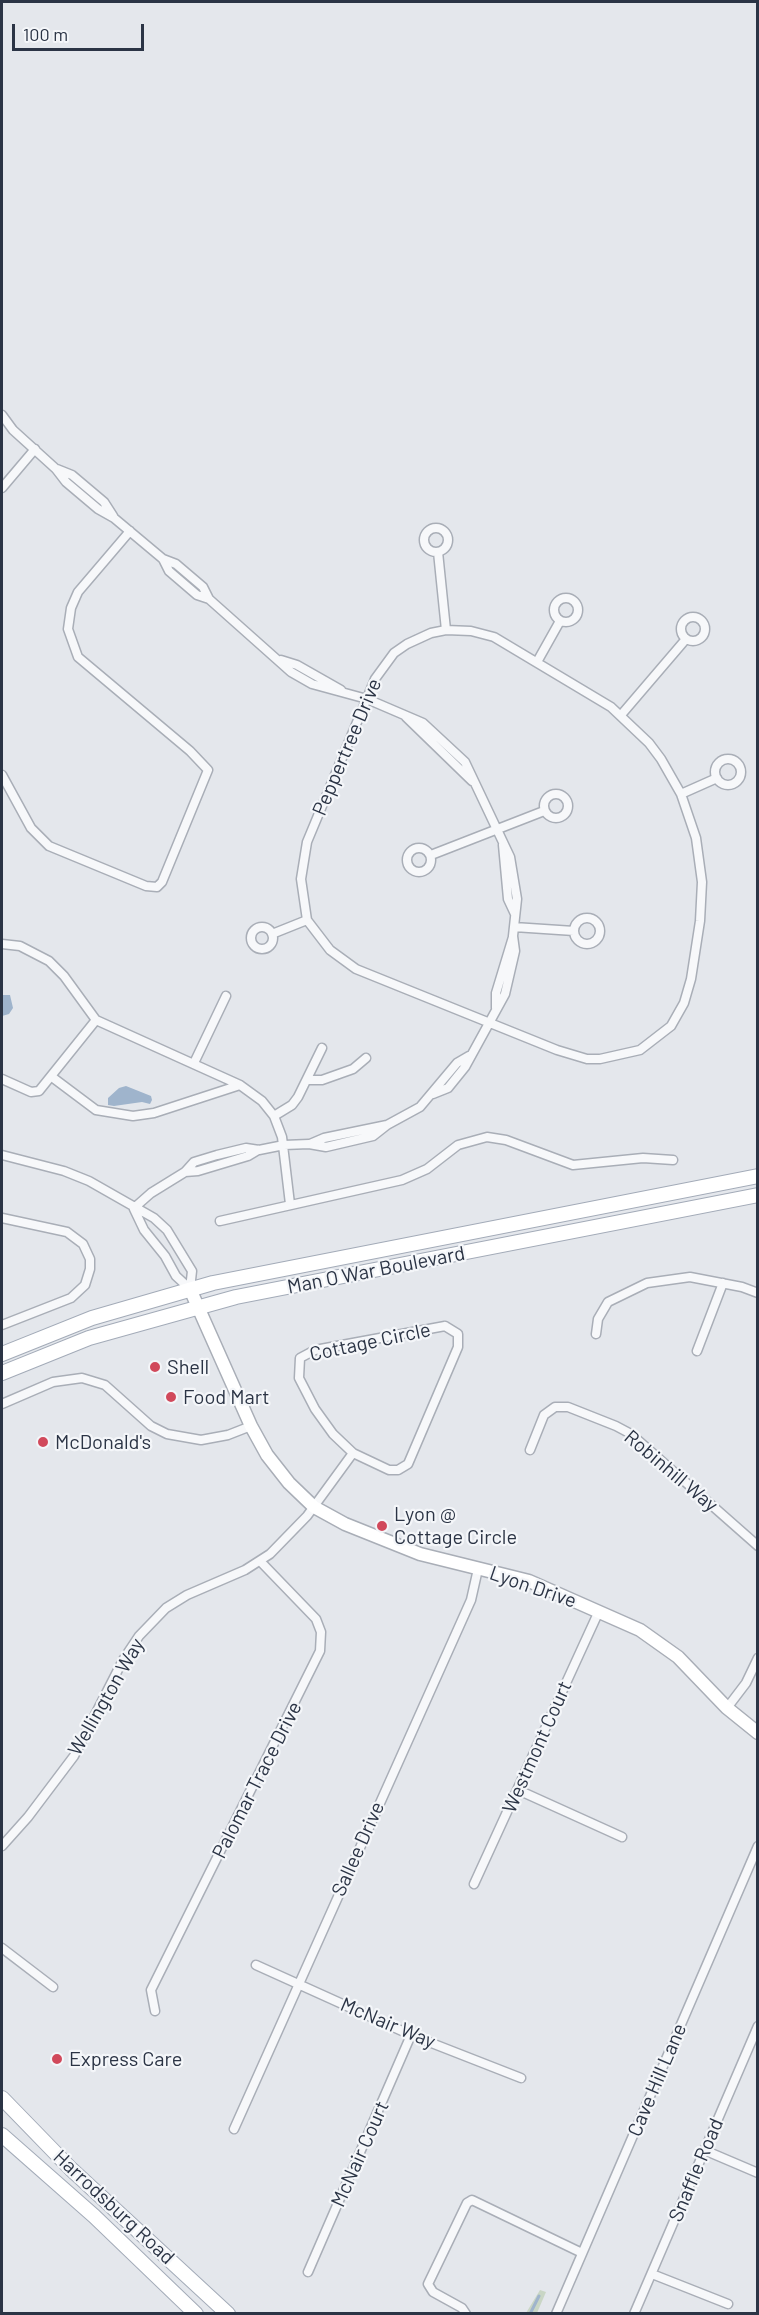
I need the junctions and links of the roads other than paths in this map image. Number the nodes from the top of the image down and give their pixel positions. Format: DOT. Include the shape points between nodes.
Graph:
graph roads {
  1 [pos="2,415"];
  2 [pos="2,425"];
  3 [pos="13,430"];
  4 [pos="34,449"];
  5 [pos="2,488"];
  6 [pos="130,531"];
  7 [pos="438,552"];
  8 [pos="560,621"];
  9 [pos="446,630"];
  10 [pos="686,639"];
  11 [pos="537,662"];
  12 [pos="367,699"];
  13 [pos="621,715"];
  14 [pos="2,775"];
  15 [pos="717,778"];
  16 [pos="681,794"];
  17 [pos="544,811"];
  18 [pos="498,830"];
  19 [pos="431,855"];
  20 [pos="308,920"];
  21 [pos="574,931"];
  22 [pos="514,932"];
  23 [pos="272,934"];
  24 [pos="2,944"];
  25 [pos="226,996"];
  26 [pos="96,1020"];
  27 [pos="489,1022"];
  28 [pos="322,1047"];
  29 [pos="366,1058"];
  30 [pos="194,1063"];
  31 [pos="52,1077"];
  32 [pos="2,1079"];
  33 [pos="307,1080"];
  34 [pos="240,1085"];
  35 [pos="274,1116"];
  36 [pos="284,1145"];
  37 [pos="2,1155"];
  38 [pos="673,1160"];
  39 [pos="758,1176"];
  40 [pos="758,1195"];
  41 [pos="290,1204"];
  42 [pos="134,1209"];
  43 [pos="2,1218"];
  44 [pos="220,1221"];
  45 [pos="723,1283"];
  46 [pos="190,1289"];
  47 [pos="758,1293"];
  48 [pos="198,1306"];
  49 [pos="2,1325"];
  50 [pos="596,1334"];
  51 [pos="697,1351"];
  52 [pos="2,1354"];
  53 [pos="2,1373"];
  54 [pos="2,1404"];
  55 [pos="251,1426"];
  56 [pos="530,1449"];
  57 [pos="353,1453"];
  58 [pos="314,1507"];
  59 [pos="758,1546"];
  60 [pos="260,1561"];
  61 [pos="478,1569"];
  62 [pos="598,1611"];
  63 [pos="758,1658"];
  64 [pos="727,1708"];
  65 [pos="758,1733"];
  66 [pos="518,1790"];
  67 [pos="622,1837"];
  68 [pos="2,1846"];
  69 [pos="758,1846"];
  70 [pos="474,1884"];
  71 [pos="2,1948"];
  72 [pos="256,1965"];
  73 [pos="297,1984"];
  74 [pos="53,1987"];
  75 [pos="155,2012"];
  76 [pos="758,2026"];
  77 [pos="411,2035"];
  78 [pos="521,2078"];
  79 [pos="2,2098"];
  80 [pos="234,2129"];
  81 [pos="2,2135"];
  82 [pos="704,2150"];
  83 [pos="758,2173"];
  84 [pos="582,2253"];
  85 [pos="308,2272"];
  86 [pos="652,2274"];
  87 [pos="728,2304"];
  88 [pos="196,2313"];
  89 [pos="228,2313"];
  90 [pos="466,2313"];
  91 [pos="556,2313"];
  92 [pos="634,2313"];
  1 -- 3 [label="street"];
  2 -- 3 [label="street"];
  3 -- 4 [label="street"];
  4 -- 5 [label="street"];
  4 -- 6 [label="street" via="66,482"];
  6 -- 12 [label="street" via="194,579 209,599 280,659 297,664 342,691"];
  6 -- 14 [label="street" via="78,592 68,629 78,657 208,770 162,882 158,887 146,886 49,846 31,828"];
  7 -- 9 [label="street"];
  8 -- 11 [label="street"];
  9 -- 11 [label="street, Peppertree Drive" via="494,637"];
  9 -- 12 [label="street, Peppertree Drive" via="420,637 394,653 375,679"];
  10 -- 13 [label="street"];
  11 -- 13 [label="street, Peppertree Drive"];
  12 -- 18 [label="street" via="405,717 472,781"];
  12 -- 20 [label="street, Peppertree Drive" via="307,842 300,879"];
  13 -- 16 [label="street, Peppertree Drive" via="661,759"];
  15 -- 16 [label="street"];
  16 -- 27 [label="street, Peppertree Drive" via="696,838 702,902 689,991 671,1026 640,1050 600,1059 566,1053"];
  17 -- 18 [label="street"];
  18 -- 19 [label="street"];
  18 -- 22 [label="street" via="508,899 515,914"];
  20 -- 23 [label="street"];
  20 -- 27 [label="street, Peppertree Drive" via="330,950 356,969"];
  21 -- 22 [label="street"];
  22 -- 27 [label="street"];
  24 -- 26 [label="street" via="20,946 49,961"];
  25 -- 30 [label="street"];
  26 -- 30 [label="street"];
  26 -- 31 [label="street"];
  27 -- 36 [label="street" via="470,1056 457,1063 420,1107 373,1136 326,1147"];
  28 -- 33 [label="street"];
  29 -- 33 [label="street" via="358,1067 342,1073"];
  30 -- 34 [label="street"];
  31 -- 32 [label="street" via="36,1092"];
  31 -- 34 [label="street" via="96,1110 134,1116"];
  33 -- 35 [label="street" via="292,1105"];
  34 -- 35 [label="street"];
  35 -- 36 [label="street"];
  36 -- 41 [label="street"];
  36 -- 42 [label="street" via="259,1149 198,1172 185,1172"];
  37 -- 42 [label="street, Lyon Drive" via="89,1181"];
  38 -- 41 [label="street" via="644,1158 573,1166 506,1140 487,1137 458,1145 402,1180"];
  39 -- 46 [label="main road, Man O War Boulevard"];
  40 -- 48 [label="main road, Man O War Boulevard"];
  41 -- 44 [label="street"];
  42 -- 46 [label="street, Lyon Drive" via="176,1276"];
  42 -- 46 [label="street, Lyon Drive" via="154,1218 167,1230 192,1271"];
  43 -- 49 [label="street" via="66,1232 83,1244 90,1259 85,1285 71,1298"];
  45 -- 47 [label="street"];
  45 -- 50 [label="street" via="675,1277 633,1288 604,1307"];
  45 -- 51 [label="street"];
  46 -- 48 [label="street, Lyon Drive"];
  46 -- 52 [label="main road, Man O War Boulevard" via="92,1318"];
  48 -- 53 [label="main road, Man O War Boulevard" via="89,1338"];
  48 -- 55 [label="street, Lyon Drive"];
  54 -- 55 [label="street" via="53,1382 82,1378 105,1385 151,1426 167,1434 201,1440"];
  55 -- 58 [label="street, Lyon Drive" via="277,1470"];
  56 -- 59 [label="street, Robinhill Way" via="544,1415 555,1407 568,1407 616,1426 631,1434"];
  57 -- 57 [label="street, Cottage Circle" via="389,1470 408,1464 458,1347 455,1330 435,1326 315,1350 300,1358 299,1378 315,1409"];
  57 -- 58 [label="street"];
  58 -- 60 [label="street, Wellington Way"];
  58 -- 61 [label="street, Lyon Drive" via="394,1544"];
  60 -- 68 [label="street, Wellington Way" via="187,1594 166,1608 139,1636 74,1756"];
  60 -- 75 [label="street, Palomar Trace Drive" via="316,1619 321,1632 320,1651 151,1990"];
  61 -- 62 [label="street, Lyon Drive" via="529,1581"];
  61 -- 73 [label="street, Sallee Drive" via="471,1600"];
  62 -- 64 [label="street, Lyon Drive" via="640,1630 678,1658"];
  62 -- 66 [label="street, Westmont Court"];
  63 -- 64 [label="street"];
  64 -- 65 [label="street, Lyon Drive"];
  66 -- 67 [label="street"];
  66 -- 70 [label="street, Westmont Court"];
  69 -- 84 [label="street, Cave Hill Lane"];
  71 -- 74 [label="street"];
  72 -- 73 [label="street, McNair Way"];
  73 -- 77 [label="street, McNair Way"];
  73 -- 80 [label="street, Sallee Drive"];
  76 -- 82 [label="street, Snaffle Road"];
  77 -- 78 [label="street, McNair Way"];
  77 -- 85 [label="street, McNair Court"];
  79 -- 89 [label="main road, Harrodsburg Road" via="71,2169"];
  81 -- 88 [label="main road, Harrodsburg Road"];
  82 -- 83 [label="street"];
  82 -- 86 [label="street, Snaffle Road"];
  84 -- 90 [label="street" via="472,2200 467,2203 428,2284 433,2292"];
  84 -- 91 [label="street, Cave Hill Lane"];
  86 -- 87 [label="street"];
  86 -- 92 [label="street, Snaffle Road"];
}
